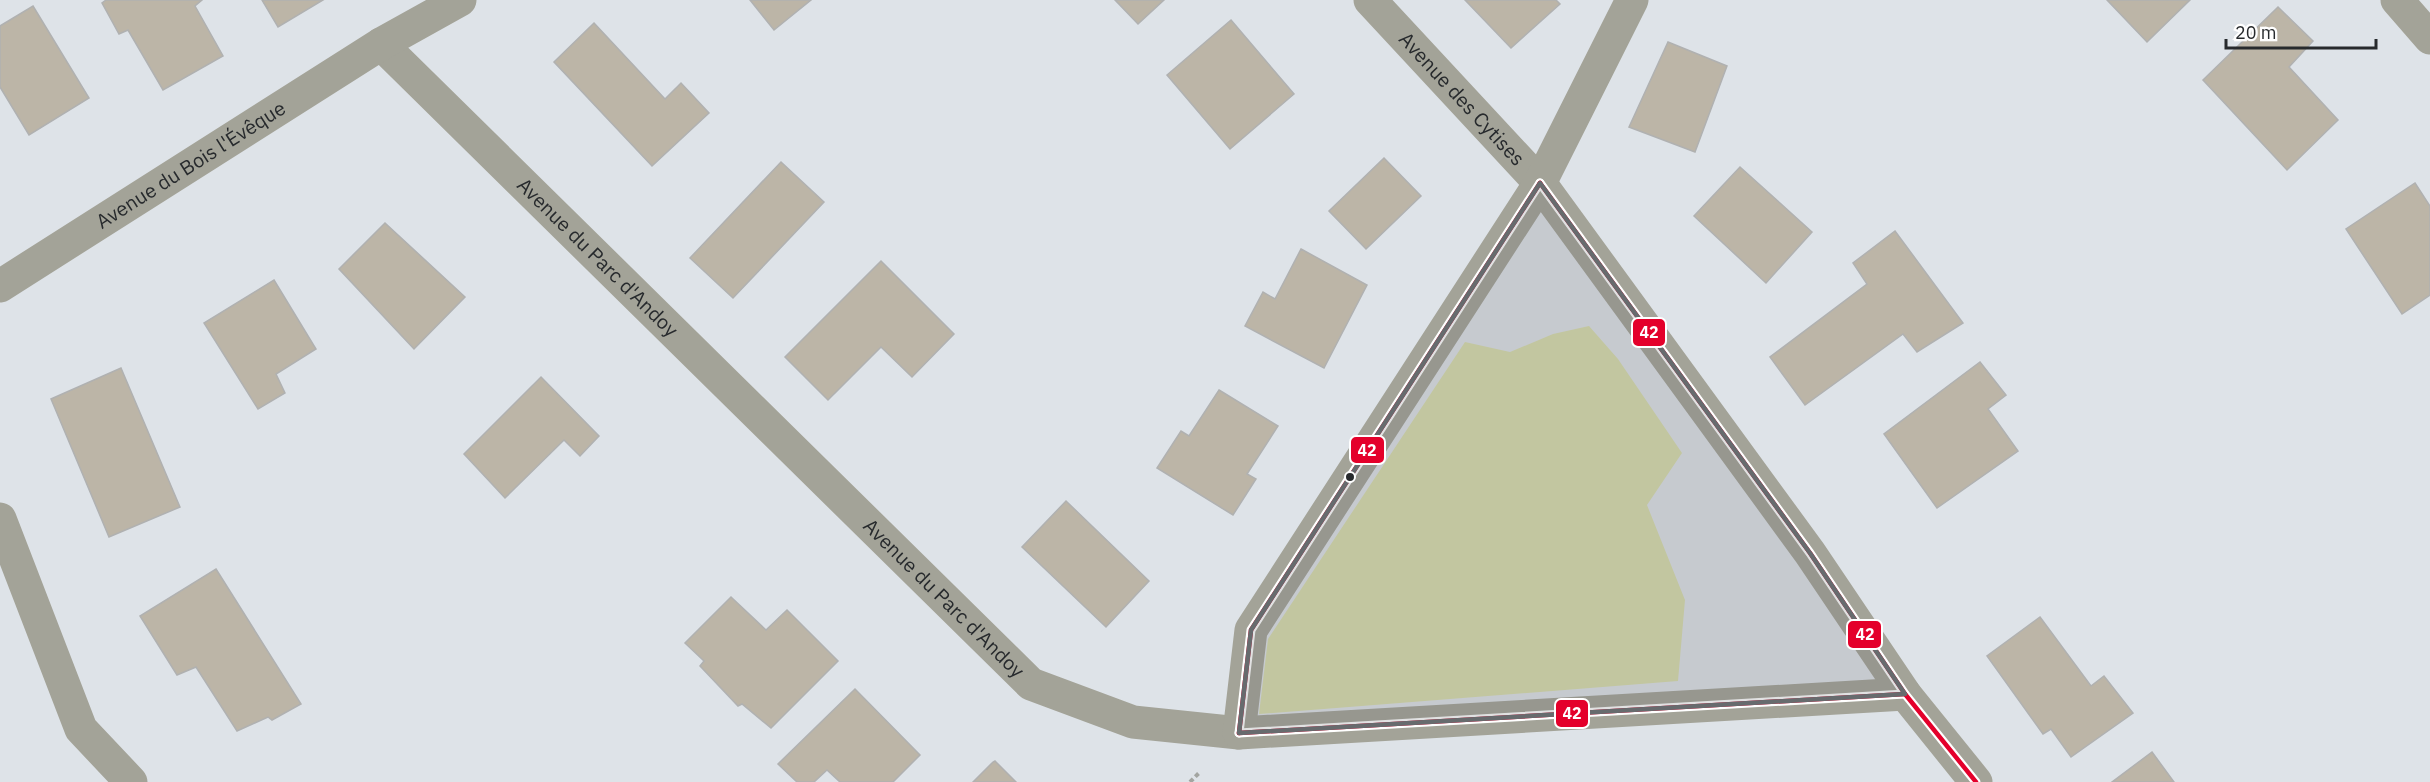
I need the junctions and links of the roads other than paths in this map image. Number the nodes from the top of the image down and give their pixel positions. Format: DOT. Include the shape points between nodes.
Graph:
graph roads {
  1 [pos="460,0"];
  2 [pos="1370,0"];
  3 [pos="1632,0"];
  4 [pos="2397,0"];
  5 [pos="2430,38"];
  6 [pos="381,44"];
  7 [pos="1540,183"];
  8 [pos="0,286"];
  9 [pos="0,519"];
  10 [pos="1905,694"];
  11 [pos="1239,733"];
  12 [pos="131,782"];
  13 [pos="1976,782"];
  1 -- 6 [label="street"];
  2 -- 7 [label="street, Avenue des Cytises"];
  3 -- 7 [label="street"];
  4 -- 5 [label="street"];
  6 -- 8 [label="street, Avenue du Bois l'Évêque"];
  6 -- 11 [label="street, Avenue du Parc d'Andoy" via="1031,684 1133,722"];
  7 -- 10 [label="street, Avenue des Cytises" via="1810,553"];
  7 -- 11 [label="street" via="1251,630"];
  9 -- 12 [label="street" via="81,729"];
  10 -- 11 [label="street, Avenue du Parc d'Andoy"];
  10 -- 13 [label="street, Avenue des Cytises"];
}
